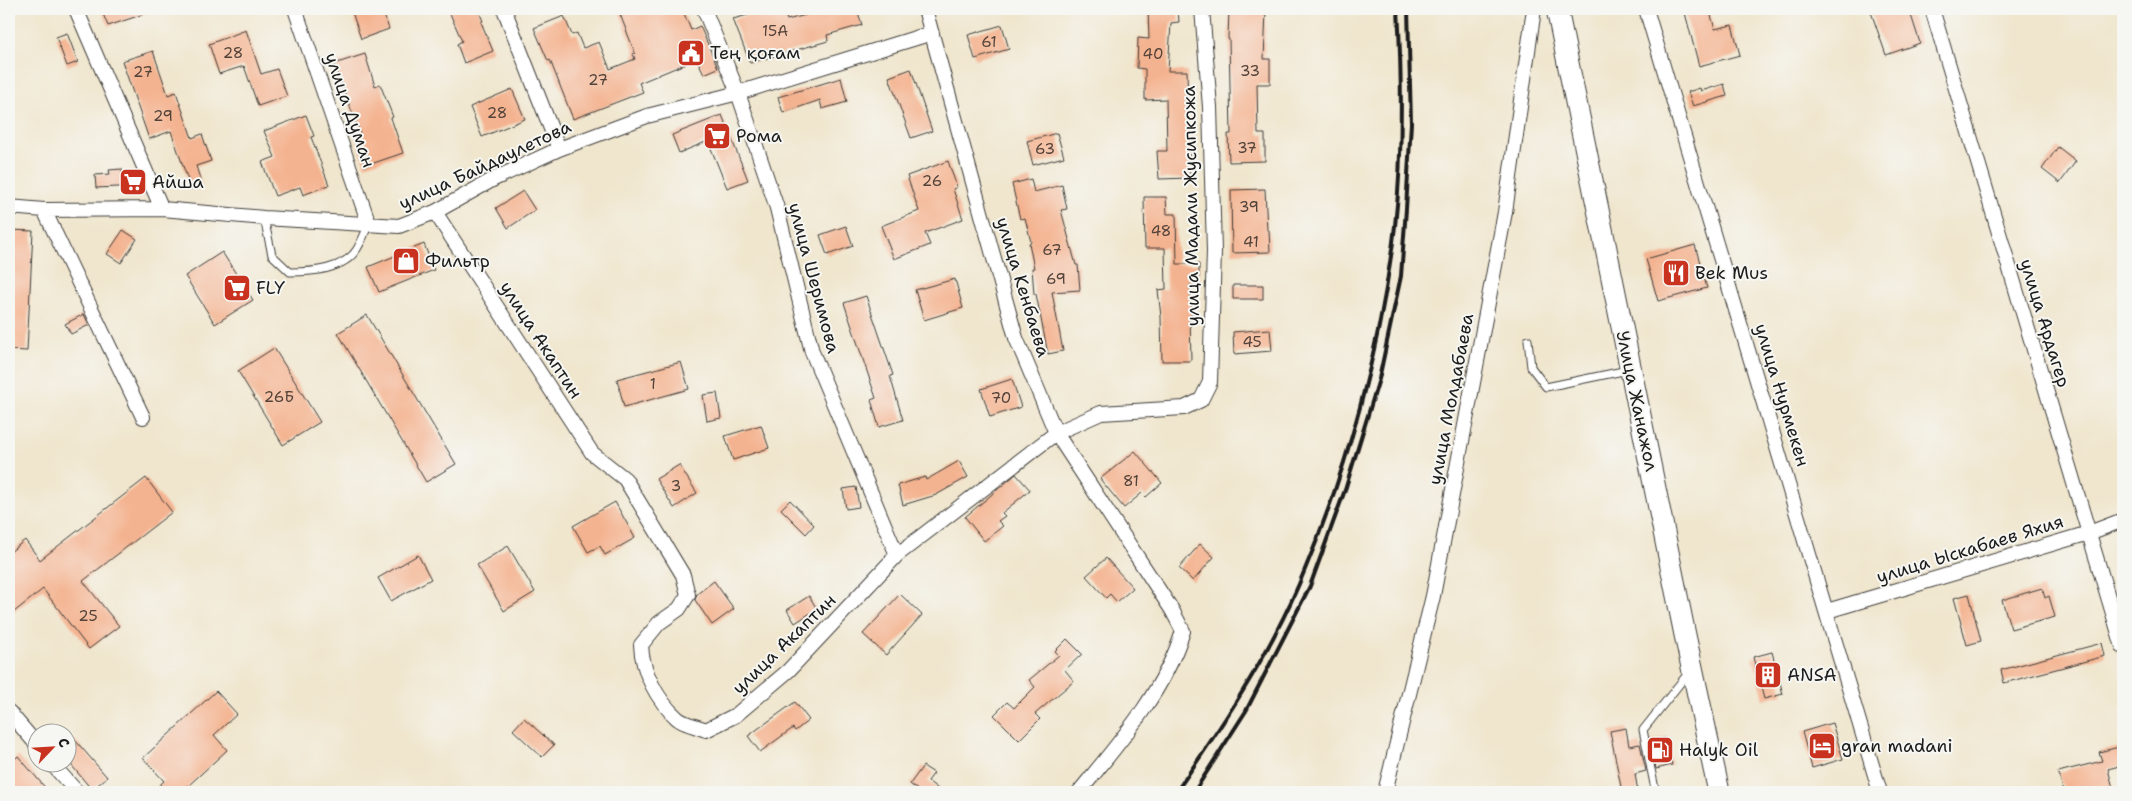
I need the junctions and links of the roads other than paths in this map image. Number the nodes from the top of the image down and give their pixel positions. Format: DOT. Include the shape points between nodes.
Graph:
graph roads {
  1 [pos="76,9"];
  2 [pos="295,9"];
  3 [pos="504,9"];
  4 [pos="704,9"];
  5 [pos="925,9"];
  6 [pos="1202,9"];
  7 [pos="1534,9"];
  8 [pos="1557,9"];
  9 [pos="1646,9"];
  10 [pos="1932,9"];
  11 [pos="932,33"];
  12 [pos="738,93"];
  13 [pos="559,148"];
  14 [pos="9,207"];
  15 [pos="162,209"];
  16 [pos="44,210"];
  17 [pos="435,212"];
  18 [pos="264,218"];
  19 [pos="369,224"];
  20 [pos="1528,340"];
  21 [pos="1630,369"];
  22 [pos="1201,400"];
  23 [pos="143,417"];
  24 [pos="1056,433"];
  25 [pos="2123,520"];
  26 [pos="2088,533"];
  27 [pos="897,555"];
  28 [pos="1827,611"];
  29 [pos="2123,647"];
  30 [pos="1692,668"];
  31 [pos="9,712"];
  32 [pos="28,734"];
  33 [pos="61,774"];
  34 [pos="77,792"];
  35 [pos="1080,792"];
  36 [pos="1385,792"];
  37 [pos="1661,792"];
  38 [pos="1719,792"];
  39 [pos="1880,792"];
  1 -- 15 [label="street"];
  2 -- 19 [label="street, улица Думан"];
  3 -- 13 [label="street"];
  4 -- 12 [label="street, улица Шеримова"];
  5 -- 11 [label="street, улица Кенбаева"];
  6 -- 22 [label="street, улица Мадали Жусипкожа" via="1210,107 1214,251 1210,382"];
  7 -- 36 [label="street, улица Молдабаева" via="1505,212 1435,586"];
  8 -- 21 [label="main road, Улица Жанажол"];
  9 -- 28 [label="street, улица Нурмекен"];
  10 -- 26 [label="street, улица Ардагер"];
  11 -- 12 [label="street, улица Байдаулетова"];
  11 -- 24 [label="street, улица Кенбаева" via="1016,338"];
  12 -- 13 [label="street, улица Байдаулетова" via="647,116"];
  12 -- 27 [label="street, улица Шеримова" via="777,208 812,352"];
  13 -- 17 [label="street, улица Байдаулетова"];
  14 -- 16 [label="street, улица Байдаулетова"];
  15 -- 16 [label="street, улица Байдаулетова"];
  15 -- 18 [label="street, улица Байдаулетова"];
  16 -- 23 [label="street"];
  17 -- 19 [label="street, улица Байдаулетова" via="399,226"];
  17 -- 27 [label="street, улица Акаптин" via="592,453 626,478 683,575 688,595 679,610 659,622 641,645 642,662 654,689 677,719 706,730 736,715 788,671"];
  18 -- 19 [label="street, улица Байдаулетова"];
  18 -- 19 [label="lane" via="272,255 290,272 306,272 340,264 356,250"];
  20 -- 21 [label="lane" via="1531,367 1546,387"];
  21 -- 30 [label="main road, Улица Жанажол"];
  22 -- 24 [label="street, улица Акаптин" via="1184,408 1101,413"];
  24 -- 27 [label="street, улица Акаптин"];
  24 -- 35 [label="street, улица Кенбаева" via="1183,631 1176,654 1160,684"];
  25 -- 26 [label="street, улица Ыскабаев Яхия"];
  26 -- 28 [label="street, улица Ыскабаев Яхия"];
  26 -- 29 [label="street, улица Ардагер"];
  28 -- 39 [label="street, улица Нурмекен"];
  30 -- 37 [label="lane" via="1643,730 1654,789"];
  30 -- 38 [label="main road, Улица Жанажол"];
  31 -- 32 [label="street"];
  33 -- 34 [label="street"];
}
